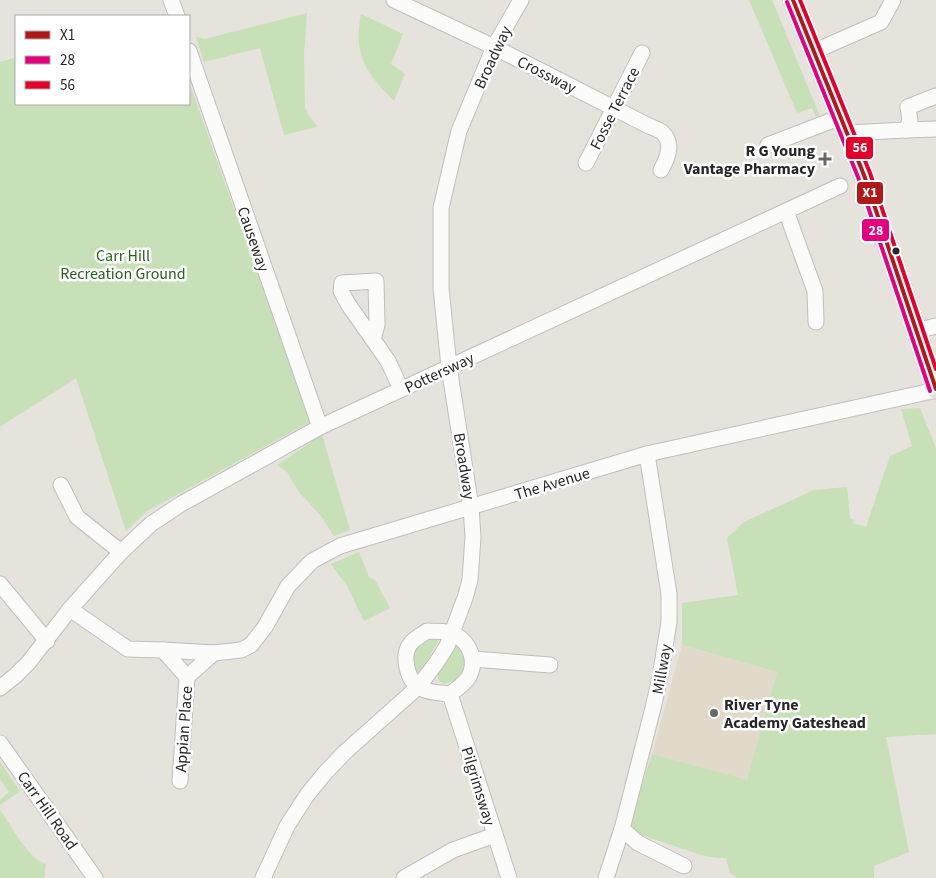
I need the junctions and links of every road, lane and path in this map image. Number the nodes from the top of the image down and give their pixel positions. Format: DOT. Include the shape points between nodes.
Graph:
graph roads {
  1 [pos="172,0"];
  2 [pos="394,0"];
  3 [pos="521,0"];
  4 [pos="793,0"];
  5 [pos="893,0"];
  6 [pos="177,15"];
  7 [pos="494,47"];
  8 [pos="815,51"];
  9 [pos="642,53"];
  10 [pos="190,54"];
  11 [pos="936,96"];
  12 [pos="614,109"];
  13 [pos="844,125"];
  14 [pos="936,129"];
  15 [pos="906,130"];
  16 [pos="768,145"];
  17 [pos="586,163"];
  18 [pos="661,170"];
  19 [pos="840,186"];
  20 [pos="786,212"];
  21 [pos="816,322"];
  22 [pos="936,326"];
  23 [pos="916,331"];
  24 [pos="373,339"];
  25 [pos="449,368"];
  26 [pos="401,390"];
  27 [pos="936,390"];
  28 [pos="320,427"];
  29 [pos="647,454"];
  30 [pos="60,485"];
  31 [pos="471,508"];
  32 [pos="121,552"];
  33 [pos="0,584"];
  34 [pos="70,609"];
  35 [pos="452,633"];
  36 [pos="47,641"];
  37 [pos="163,650"];
  38 [pos="214,653"];
  39 [pos="473,659"];
  40 [pos="550,665"];
  41 [pos="187,677"];
  42 [pos="418,687"];
  43 [pos="0,688"];
  44 [pos="450,694"];
  45 [pos="0,743"];
  46 [pos="180,781"];
  47 [pos="622,829"];
  48 [pos="494,835"];
  49 [pos="684,866"];
  50 [pos="95,878"];
  51 [pos="263,878"];
  52 [pos="404,878"];
  53 [pos="509,878"];
  54 [pos="606,878"];
  1 -- 6 [label="street"];
  2 -- 7 [label="street, Crossway"];
  3 -- 7 [label="street, Broadway"];
  4 -- 8 [label="main road"];
  5 -- 8 [label="street" via="881,22"];
  7 -- 12 [label="street, Crossway"];
  7 -- 25 [label="street, Broadway" via="459,131 441,208 441,288"];
  8 -- 13 [label="main road"];
  9 -- 12 [label="street, Fosse Terrace"];
  10 -- 28 [label="street, Causeway"];
  11 -- 15 [label="street" via="908,107 910,121"];
  12 -- 17 [label="street, Fosse Terrace"];
  12 -- 18 [label="street, Crossway" via="663,132 669,144 669,155"];
  13 -- 15 [label="street"];
  13 -- 16 [label="street"];
  13 -- 23 [label="main road"];
  14 -- 15 [label="street"];
  19 -- 20 [label="street, Pottersway"];
  20 -- 21 [label="street" via="815,291"];
  20 -- 25 [label="street, Pottersway"];
  22 -- 23 [label="street"];
  23 -- 27 [label="main road"];
  24 -- 26 [label="street" via="388,361"];
  25 -- 26 [label="street, Pottersway"];
  25 -- 31 [label="street, Broadway"];
  26 -- 28 [label="street, Pottersway"];
  27 -- 29 [label="street, The Avenue"];
  28 -- 32 [label="street, Pottersway" via="181,504 151,524"];
  29 -- 31 [label="street, The Avenue"];
  29 -- 47 [label="street, Millway" via="669,594 669,622 657,693"];
  30 -- 32 [label="street" via="76,517"];
  31 -- 35 [label="street, Broadway" via="470,580"];
  31 -- 38 [label="street, The Avenue" via="340,546 312,561 288,586 251,645 241,650"];
  32 -- 34 [label="street, Pottersway"];
  33 -- 36 [label="street"];
  34 -- 36 [label="street, Pottersway"];
  34 -- 37 [label="street, The Avenue" via="128,649"];
  35 -- 39 [label="street" via="465,641"];
  35 -- 42 [label="street, Broadway" via="437,662"];
  35 -- 42 [label="street" via="427,631 410,644 405,663"];
  36 -- 43 [label="street, Pottersway"];
  37 -- 38 [label="street, The Avenue"];
  37 -- 41 [label="street"];
  38 -- 41 [label="street"];
  39 -- 40 [label="street"];
  39 -- 44 [label="street" via="469,676"];
  41 -- 46 [label="street, Appian Place"];
  42 -- 44 [label="street" via="429,692"];
  42 -- 51 [label="street, Broadway" via="345,752 307,795 287,826"];
  44 -- 48 [label="street, Pilgrimsway"];
  45 -- 50 [label="street, Carr Hill Road"];
  47 -- 49 [label="street" via="638,843"];
  47 -- 54 [label="street, Millway"];
  48 -- 52 [label="street" via="453,850"];
  48 -- 53 [label="street, Pilgrimsway"];
}
